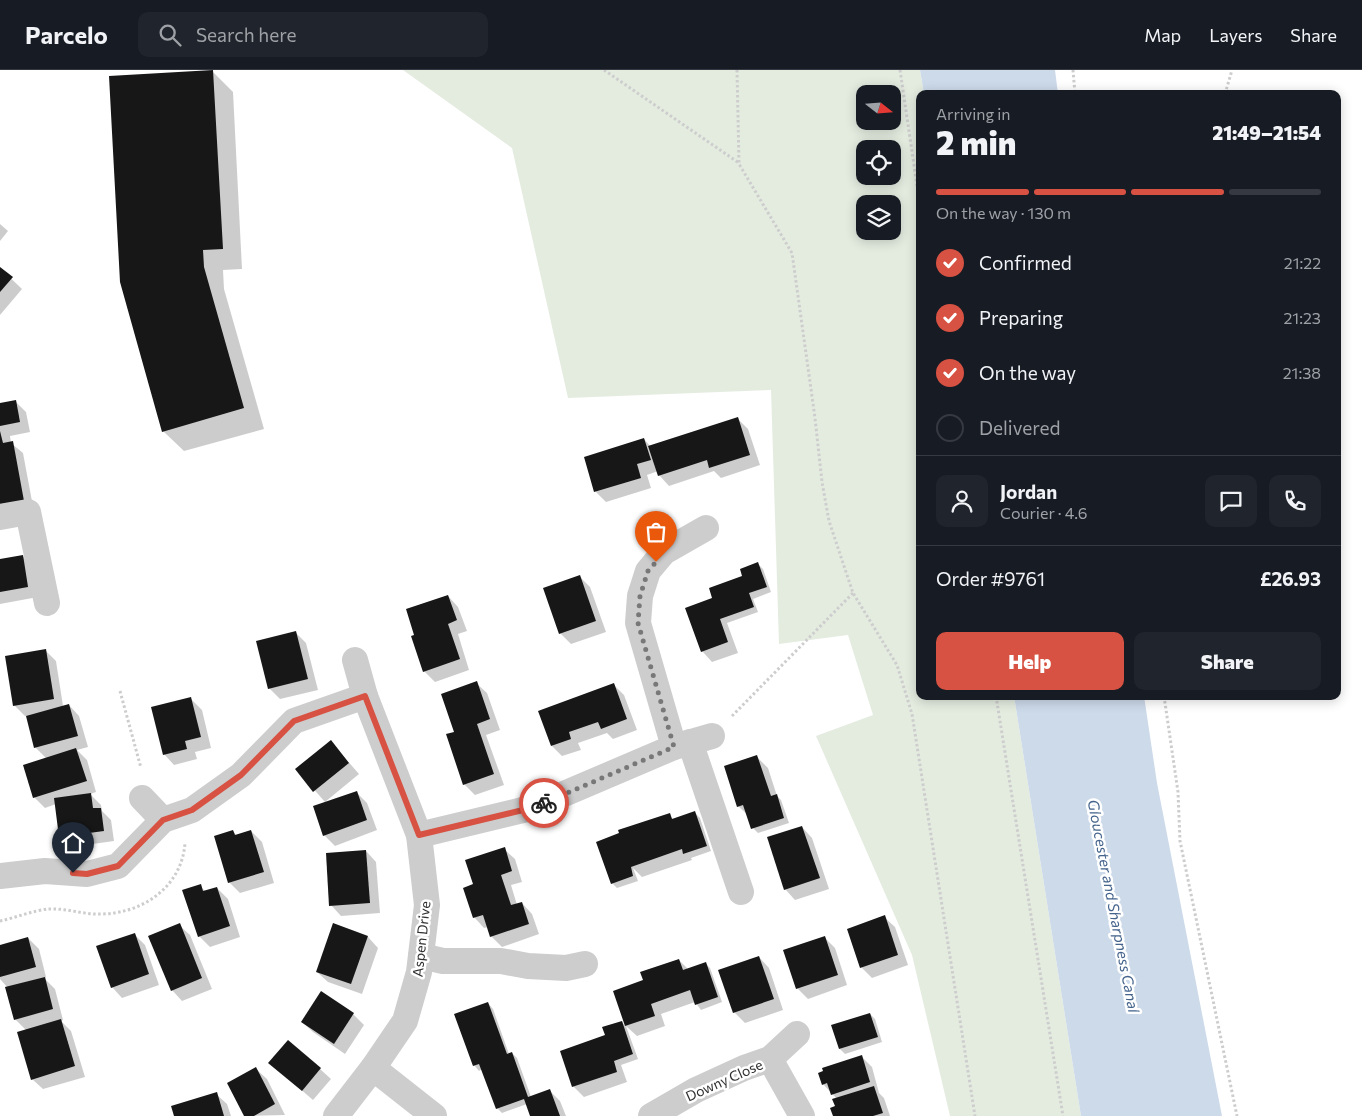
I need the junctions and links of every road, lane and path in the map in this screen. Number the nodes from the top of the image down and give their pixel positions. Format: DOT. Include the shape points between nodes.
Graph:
graph roads {
  1 [pos="604,70"];
  2 [pos="737,70"];
  3 [pos="900,70"];
  4 [pos="1073,70"];
  5 [pos="1232,70"];
  6 [pos="1076,90"];
  7 [pos="1226,90"];
  8 [pos="739,164"];
  9 [pos="916,179"];
  10 [pos="0,517"];
  11 [pos="706,528"];
  12 [pos="853,593"];
  13 [pos="47,603"];
  14 [pos="355,660"];
  15 [pos="120,691"];
  16 [pos="365,696"];
  17 [pos="997,700"];
  18 [pos="1165,700"];
  19 [pos="692,741"];
  20 [pos="142,798"];
  21 [pos="163,820"];
  22 [pos="419,835"];
  23 [pos="0,876"];
  24 [pos="741,892"];
  25 [pos="421,956"];
  26 [pos="586,964"];
  27 [pos="797,1034"];
  28 [pos="770,1059"];
  29 [pos="373,1068"];
  30 [pos="336,1116"];
  31 [pos="434,1116"];
  32 [pos="651,1116"];
  33 [pos="802,1116"];
  34 [pos="975,1116"];
  35 [pos="1063,1116"];
  36 [pos="1237,1116"];
  1 -- 8 [label="path"];
  2 -- 8 [label="path"];
  3 -- 9 [label="path"];
  4 -- 6 [label="path"];
  5 -- 7 [label="path"];
  8 -- 12 [label="path" via="792,253 822,482 829,521"];
  10 -- 13 [label="street" via="28,512"];
  11 -- 19 [label="street" via="664,552 648,571 640,596 638,623"];
  12 -- 19 [label="path"];
  12 -- 34 [label="path" via="897,665 912,714"];
  14 -- 16 [label="street, Aspen Drive"];
  15 -- 20 [label="path" via="144,776"];
  16 -- 21 [label="street" via="294,721 241,775 192,810"];
  16 -- 22 [label="street, Aspen Drive"];
  17 -- 35 [label="path"];
  18 -- 36 [label="path" via="1178,792 1180,841"];
  19 -- 22 [label="street" via="531,808"];
  19 -- 24 [label="street"];
  20 -- 21 [label="street"];
  21 -- 23 [label="street" via="118,866 87,874 45,871"];
  22 -- 25 [label="street, Aspen Drive" via="427,906"];
  25 -- 26 [label="street" via="443,961 501,961 566,968"];
  25 -- 29 [label="street, Aspen Drive" via="404,1021"];
  27 -- 28 [label="street, Downy Close"];
  28 -- 32 [label="street, Downy Close" via="696,1090"];
  28 -- 33 [label="street, Downy Close"];
  29 -- 30 [label="street, Aspen Drive"];
  29 -- 31 [label="street"];
}
